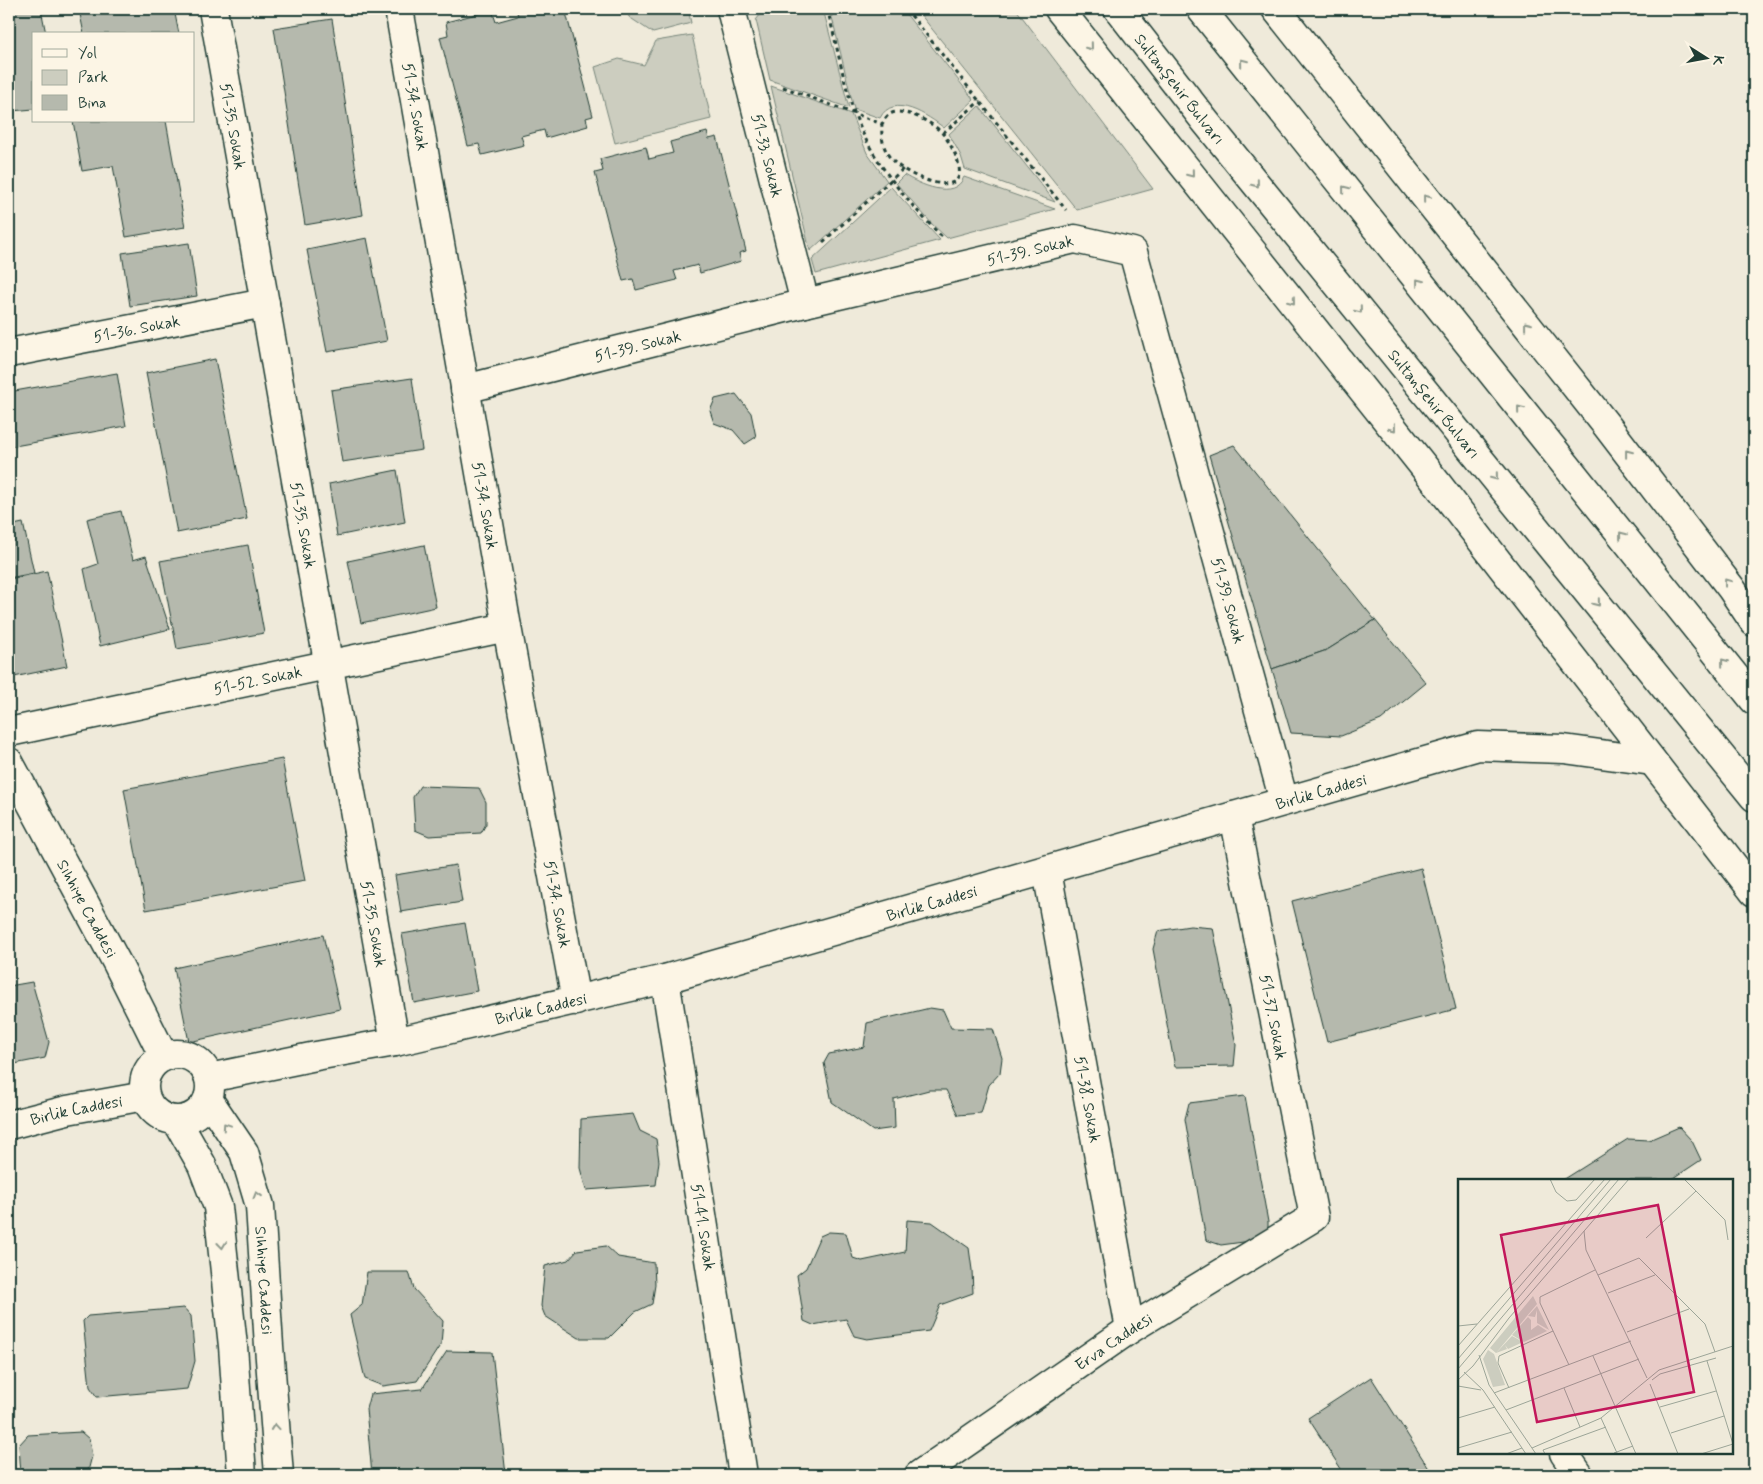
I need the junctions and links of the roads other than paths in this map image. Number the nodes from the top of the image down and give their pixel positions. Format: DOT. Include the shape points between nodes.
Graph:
graph roads {
  1 [pos="213,9"];
  2 [pos="399,9"];
  3 [pos="731,9"];
  4 [pos="1059,9"];
  5 [pos="1118,9"];
  6 [pos="1201,9"];
  7 [pos="1276,9"];
  8 [pos="265,303"];
  9 [pos="805,303"];
  10 [pos="9,353"];
  11 [pos="465,389"];
  12 [pos="1754,622"];
  13 [pos="507,627"];
  14 [pos="329,665"];
  15 [pos="1754,700"];
  16 [pos="9,732"];
  17 [pos="1652,761"];
  18 [pos="9,762"];
  19 [pos="1754,797"];
  20 [pos="1284,801"];
  21 [pos="1234,816"];
  22 [pos="1047,871"];
  23 [pos="1754,892"];
  24 [pos="665,979"];
  25 [pos="576,1001"];
  26 [pos="395,1042"];
  27 [pos="164,1057"];
  28 [pos="209,1089"];
  29 [pos="145,1096"];
  30 [pos="177,1121"];
  31 [pos="9,1125"];
  32 [pos="1314,1217"];
  33 [pos="1130,1329"];
  34 [pos="1565,1454"];
  35 [pos="242,1475"];
  36 [pos="279,1475"];
  37 [pos="743,1475"];
  38 [pos="919,1475"];
  39 [pos="1579,1475"];
  1 -- 8 [label="main road, 51-35. Sokak"];
  2 -- 11 [label="main road, 51-34. Sokak"];
  3 -- 9 [label="main road, 51-33. Sokak"];
  4 -- 17 [label="main road, one-way" via="1436,482"];
  5 -- 19 [label="main road, Sultanşehir Bulvarı, one-way" via="1211,129"];
  15 -- 6 [label="main road, one-way"];
  12 -- 7 [label="main road, one-way" via="1607,426"];
  8 -- 10 [label="main road, 51-36. Sokak"];
  8 -- 14 [label="main road, 51-35. Sokak"];
  9 -- 11 [label="main road, 51-39. Sokak"];
  9 -- 20 [label="main road, 51-39. Sokak" via="1076,239 1133,252"];
  11 -- 13 [label="main road, 51-34. Sokak"];
  13 -- 14 [label="main road, 51-52. Sokak"];
  13 -- 25 [label="main road, 51-34. Sokak"];
  14 -- 16 [label="main road, 51-52. Sokak"];
  14 -- 26 [label="main road, 51-35. Sokak"];
  17 -- 20 [label="main road, Birlik Caddesi" via="1564,749 1478,746"];
  17 -- 23 [label="main road"];
  18 -- 27 [label="main road, Sıhhiye Caddesi"];
  20 -- 21 [label="main road, Birlik Caddesi"];
  21 -- 22 [label="main road, Birlik Caddesi"];
  21 -- 32 [label="main road, 51-37. Sokak"];
  22 -- 24 [label="main road, Birlik Caddesi"];
  22 -- 33 [label="main road, 51-38. Sokak"];
  24 -- 25 [label="main road, Birlik Caddesi"];
  24 -- 37 [label="main road, 51-41. Sokak"];
  25 -- 26 [label="main road, Birlik Caddesi"];
  26 -- 28 [label="main road, Birlik Caddesi" via="316,1056"];
  27 -- 28 [label="main road" via="179,1053 198,1061 205,1069"];
  27 -- 29 [label="main road" via="151,1066 146,1075 143,1085"];
  28 -- 30 [label="main road" via="205,1106 186,1120"];
  36 -- 28 [label="main road, Sıhhiye Caddesi, one-way" via="260,1206 244,1152"];
  29 -- 30 [label="main road" via="156,1113"];
  29 -- 31 [label="main road, Birlik Caddesi" via="67,1110"];
  30 -- 35 [label="main road, one-way" via="202,1165 218,1207 233,1346"];
  32 -- 33 [label="main road, Erva Caddesi"];
  33 -- 38 [label="main road, Erva Caddesi"];
  34 -- 39 [label="main road"];
}
